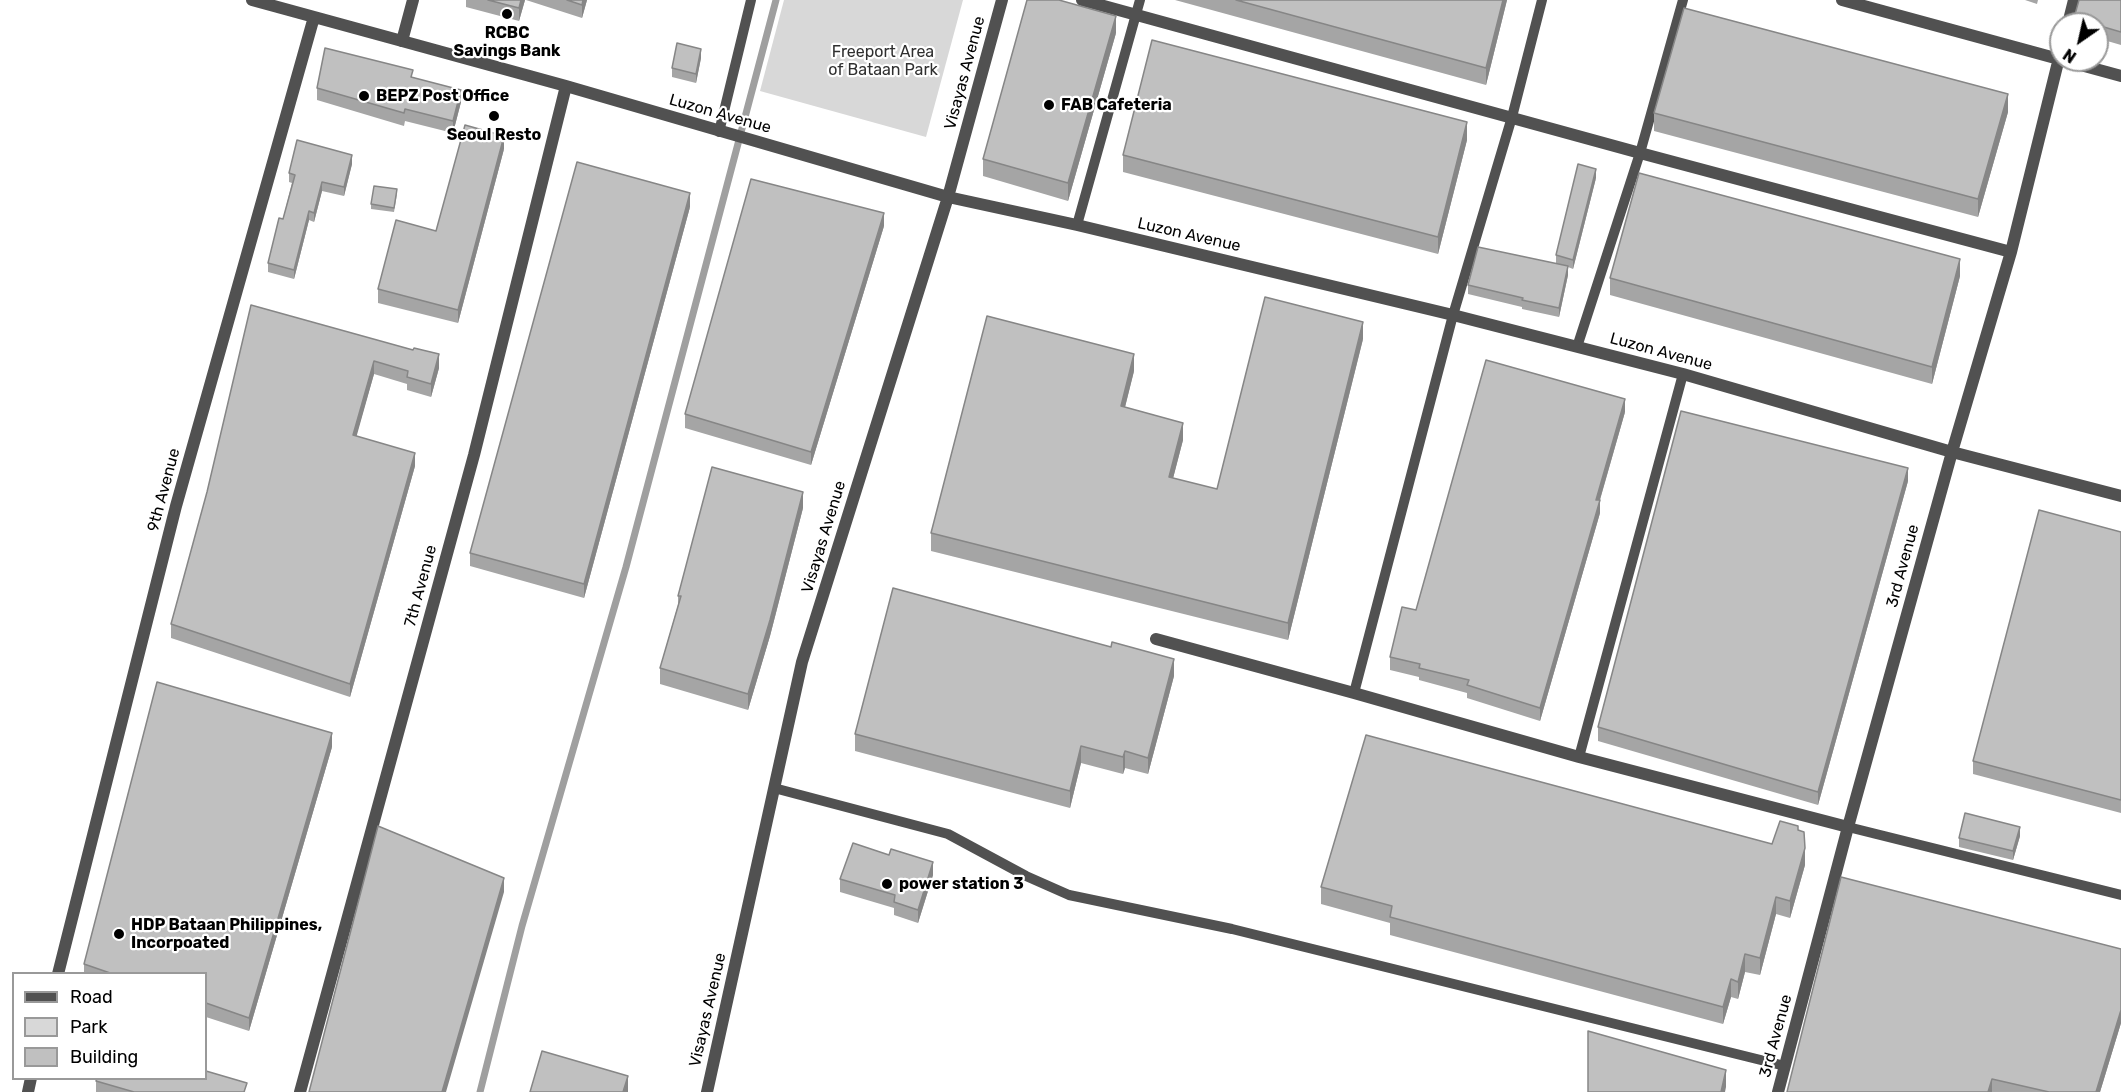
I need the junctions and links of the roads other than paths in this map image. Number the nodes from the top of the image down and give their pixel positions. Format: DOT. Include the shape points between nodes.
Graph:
graph roads {
  1 [pos="252,0"];
  2 [pos="413,0"];
  3 [pos="751,0"];
  4 [pos="1002,0"];
  5 [pos="1082,0"];
  6 [pos="1140,0"];
  7 [pos="1542,0"];
  8 [pos="1683,0"];
  9 [pos="1842,0"];
  10 [pos="1136,15"];
  11 [pos="314,17"];
  12 [pos="402,41"];
  13 [pos="2049,52"];
  14 [pos="2056,72"];
  15 [pos="566,86"];
  16 [pos="1512,117"];
  17 [pos="725,133"];
  18 [pos="1640,153"];
  19 [pos="948,197"];
  20 [pos="1077,225"];
  21 [pos="2011,252"];
  22 [pos="1454,315"];
  23 [pos="1577,347"];
  24 [pos="1683,374"];
  25 [pos="1952,452"];
  26 [pos="2121,496"];
  27 [pos="1156,639"];
  28 [pos="1354,693"];
  29 [pos="1579,757"];
  30 [pos="774,788"];
  31 [pos="1848,827"];
  32 [pos="2121,895"];
  33 [pos="59,972"];
  34 [pos="1785,1066"];
  35 [pos="300,1092"];
  36 [pos="706,1092"];
  37 [pos="1778,1092"];
  1 -- 11 [label="street, Luzon Avenue"];
  2 -- 12 [label="street"];
  3 -- 17 [label="lane"];
  4 -- 19 [label="street, Visayas Avenue"];
  5 -- 10 [label="street"];
  6 -- 10 [label="lane"];
  7 -- 16 [label="lane"];
  8 -- 18 [label="lane"];
  9 -- 13 [label="street"];
  10 -- 16 [label="street"];
  10 -- 20 [label="lane"];
  11 -- 12 [label="street, Luzon Avenue"];
  11 -- 33 [label="street, 9th Avenue" via="176,506"];
  12 -- 15 [label="street, Luzon Avenue"];
  14 -- 21 [label="street, 3rd Avenue"];
  15 -- 17 [label="street, Luzon Avenue"];
  15 -- 35 [label="street, 7th Avenue" via="474,455"];
  16 -- 18 [label="street"];
  16 -- 22 [label="lane"];
  17 -- 19 [label="street, Luzon Avenue"];
  18 -- 21 [label="street"];
  18 -- 23 [label="lane"];
  19 -- 20 [label="street, Luzon Avenue"];
  19 -- 30 [label="street, Visayas Avenue" via="802,662"];
  20 -- 22 [label="street, Luzon Avenue"];
  21 -- 25 [label="street, 3rd Avenue"];
  22 -- 23 [label="street, Luzon Avenue"];
  22 -- 28 [label="lane"];
  23 -- 24 [label="street, Luzon Avenue"];
  24 -- 25 [label="street, Luzon Avenue"];
  24 -- 29 [label="lane"];
  25 -- 26 [label="street, Luzon Avenue"];
  25 -- 31 [label="street, 3rd Avenue"];
  27 -- 28 [label="street"];
  28 -- 29 [label="street"];
  29 -- 31 [label="street"];
  30 -- 34 [label="lane" via="948,834 1069,896 1232,929"];
  30 -- 36 [label="street, Visayas Avenue"];
  31 -- 32 [label="lane"];
  31 -- 34 [label="street, 3rd Avenue"];
  34 -- 37 [label="street, 3rd Avenue"];
}
